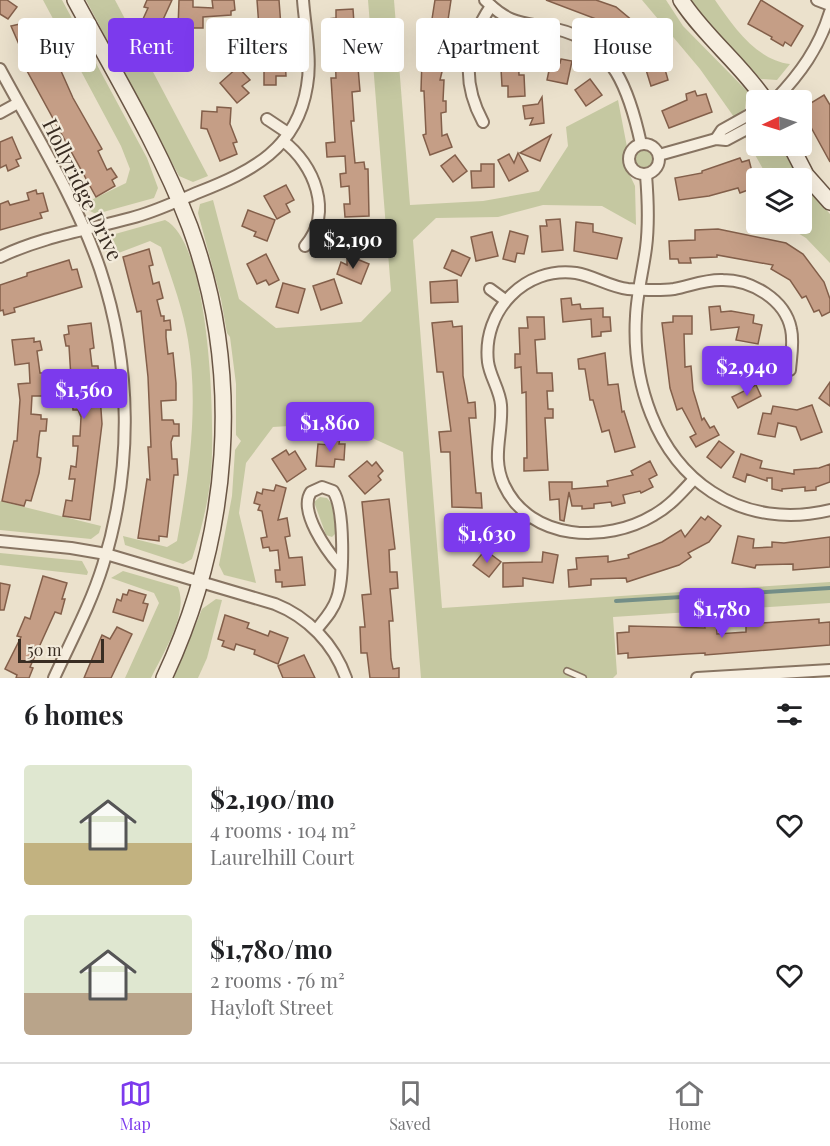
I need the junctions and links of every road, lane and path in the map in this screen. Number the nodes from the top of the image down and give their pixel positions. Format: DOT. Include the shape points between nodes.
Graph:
graph roads {
  1 [pos="75,0"];
  2 [pos="303,0"];
  3 [pos="681,0"];
  4 [pos="817,0"];
  5 [pos="488,3"];
  6 [pos="830,5"];
  7 [pos="830,12"];
  8 [pos="0,69"];
  9 [pos="757,90"];
  10 [pos="785,90"];
  11 [pos="18,103"];
  12 [pos="0,113"];
  13 [pos="746,117"];
  14 [pos="267,119"];
  15 [pos="483,122"];
  16 [pos="746,129"];
  17 [pos="285,137"];
  18 [pos="716,139"];
  19 [pos="641,144"];
  20 [pos="659,155"];
  21 [pos="796,156"];
  22 [pos="646,175"];
  23 [pos="179,201"];
  24 [pos="830,202"];
  25 [pos="84,230"];
  26 [pos="305,246"];
  27 [pos="0,256"];
  28 [pos="490,289"];
  29 [pos="639,289"];
  30 [pos="505,300"];
  31 [pos="790,370"];
  32 [pos="694,479"];
  33 [pos="830,510"];
  34 [pos="528,517"];
  35 [pos="516,530"];
  36 [pos="0,541"];
  37 [pos="106,554"];
  38 [pos="340,566"];
  39 [pos="201,582"];
  40 [pos="316,630"];
  41 [pos="830,670"];
  42 [pos="567,671"];
  43 [pos="54,678"];
  44 [pos="164,678"];
  45 [pos="346,678"];
  46 [pos="583,678"];
  47 [pos="697,678"];
  1 -- 23 [label="street"];
  2 -- 17 [label="street" via="308,85"];
  3 -- 9 [label="street" via="702,30"];
  4 -- 6 [label="street"];
  5 -- 15 [label="street" via="468,72 471,96"];
  5 -- 19 [label="street" via="519,23 577,36 605,56 627,91"];
  7 -- 10 [label="street" via="808,60"];
  8 -- 11 [label="street, Hollyridge Drive"];
  11 -- 12 [label="street"];
  11 -- 25 [label="street, Hollyridge Drive"];
  13 -- 18 [label="street" via="722,130"];
  14 -- 17 [label="street"];
  16 -- 18 [label="street" via="726,140"];
  17 -- 23 [label="street" via="250,171"];
  17 -- 26 [label="street" via="304,160 318,196 315,235"];
  18 -- 20 [label="street"];
  19 -- 20 [label="street" via="652,146"];
  19 -- 22 [label="street" via="633,149 629,162 633,170"];
  20 -- 22 [label="street" via="657,168"];
  21 -- 24 [label="street" via="806,175"];
  22 -- 29 [label="street" via="648,225"];
  23 -- 25 [label="street"];
  23 -- 39 [label="street" via="213,308 223,397 220,491"];
  25 -- 27 [label="street"];
  25 -- 37 [label="street, Hollyridge Drive" via="107,293 120,351 124,393 122,477"];
  28 -- 30 [label="street"];
  29 -- 30 [label="street" via="578,273 556,273 534,279"];
  29 -- 31 [label="street" via="665,290 721,280 759,290 775,300 791,327"];
  29 -- 32 [label="street" via="636,342 646,400 664,442"];
  30 -- 34 [label="street" via="493,320 488,342 488,364 501,403 496,458 506,490"];
  32 -- 33 [label="street" via="725,500 757,511 794,516"];
  32 -- 34 [label="street" via="654,515 614,530 568,532"];
  34 -- 35 [label="street"];
  36 -- 37 [label="street"];
  37 -- 39 [label="street"];
  37 -- 43 [label="street, Hollyridge Drive" via="90,600"];
  38 -- 38 [label="street" via="342,531 338,503 333,491 322,487 311,492 307,507 323,545"];
  38 -- 40 [label="street" via="337,599"];
  39 -- 40 [label="street" via="285,608"];
  39 -- 44 [label="street"];
  40 -- 45 [label="street"];
  41 -- 47 [label="street"];
  42 -- 46 [label="lane"];
}
